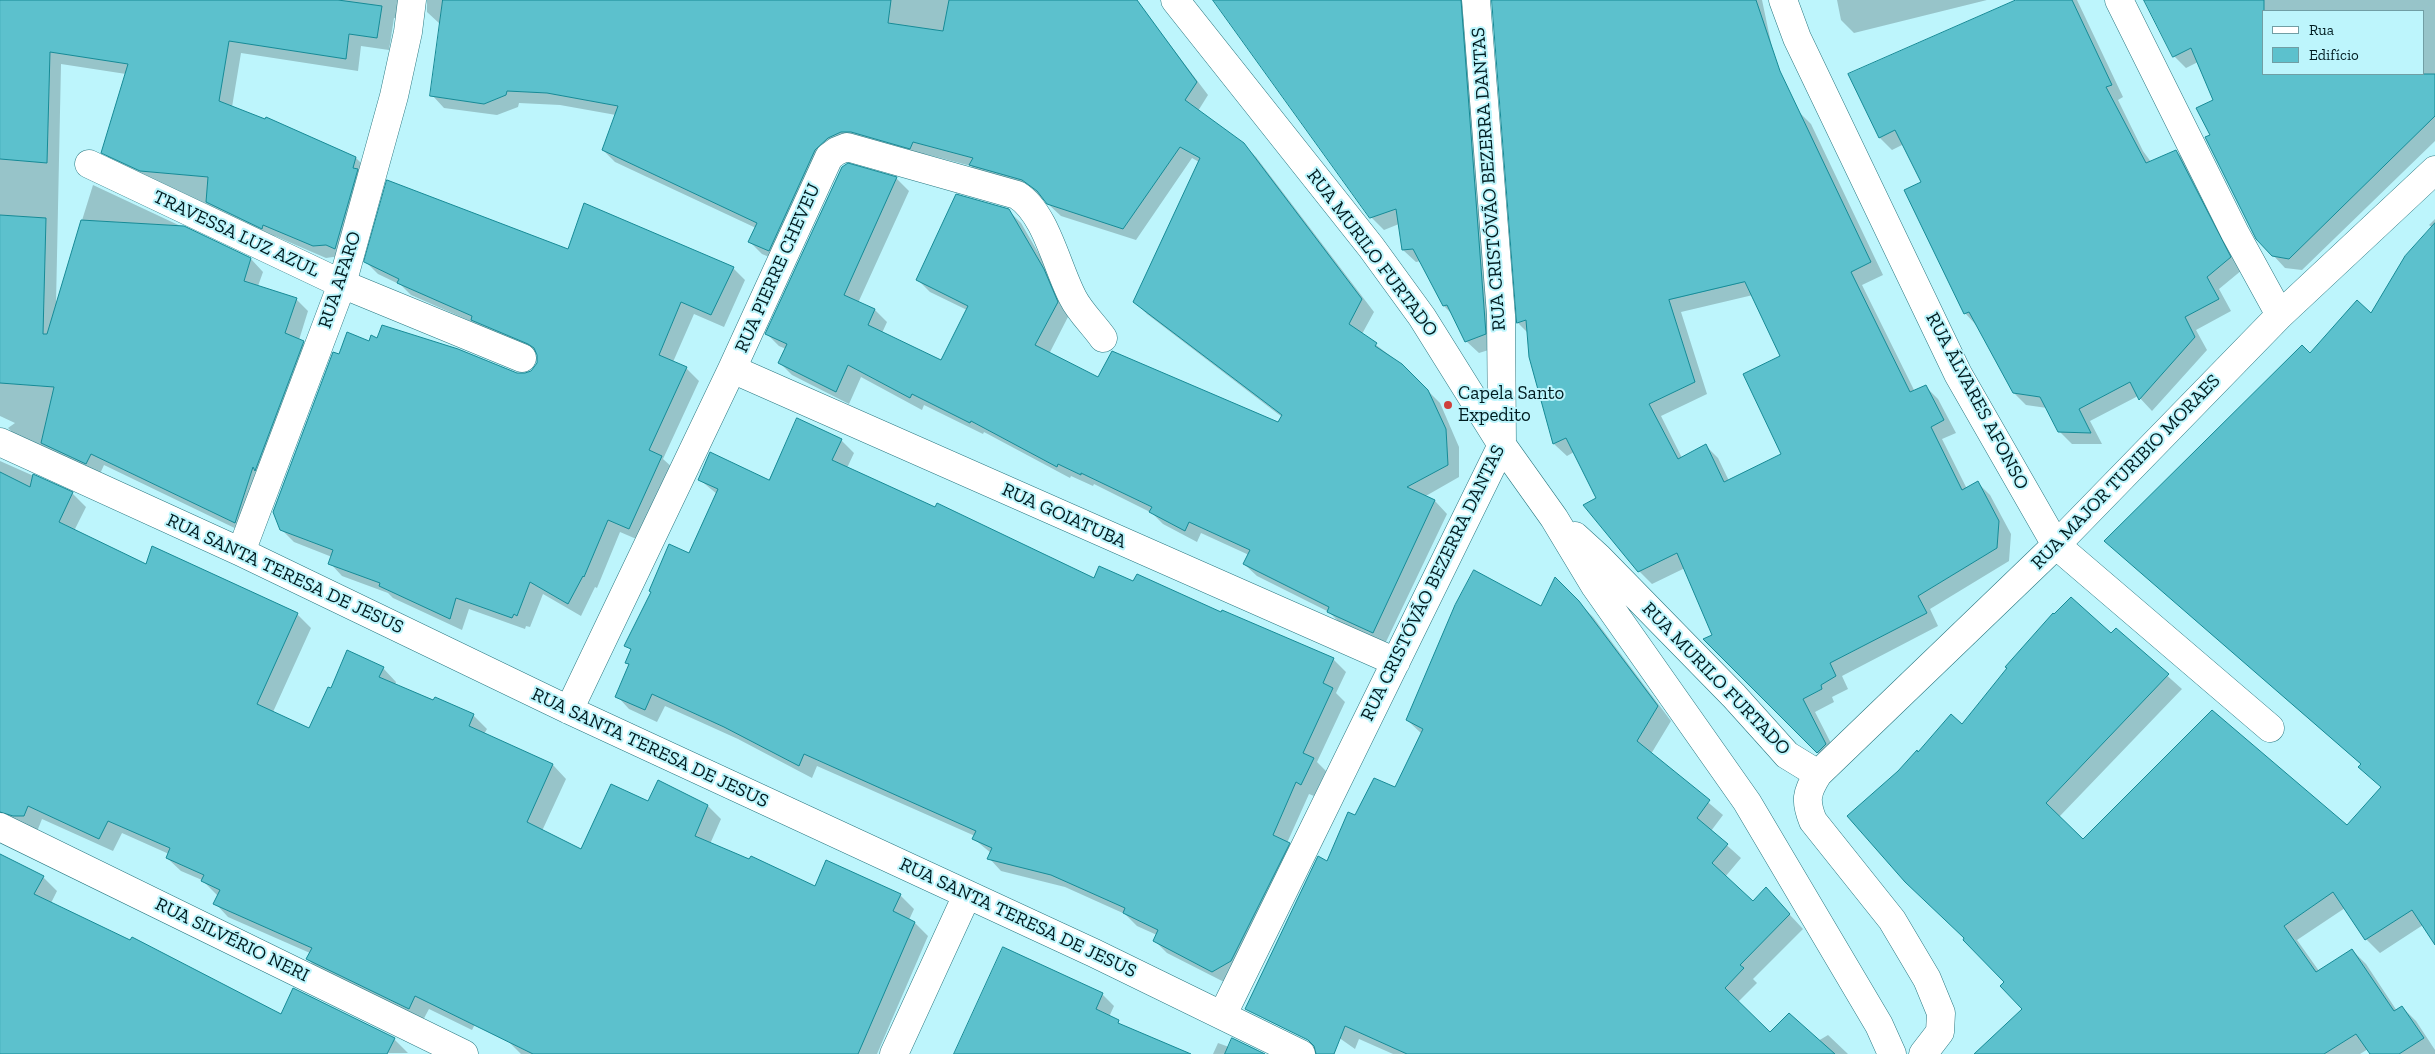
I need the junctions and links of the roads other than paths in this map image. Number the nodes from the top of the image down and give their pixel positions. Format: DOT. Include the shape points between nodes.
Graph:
graph roads {
  1 [pos="412,0"];
  2 [pos="1175,0"];
  3 [pos="1476,0"];
  4 [pos="1784,0"];
  5 [pos="2119,0"];
  6 [pos="90,164"];
  7 [pos="2435,170"];
  8 [pos="342,284"];
  9 [pos="2280,315"];
  10 [pos="1104,338"];
  11 [pos="522,358"];
  12 [pos="732,369"];
  13 [pos="0,442"];
  14 [pos="1502,445"];
  15 [pos="1554,518"];
  16 [pos="2056,544"];
  17 [pos="241,552"];
  18 [pos="1396,662"];
  19 [pos="569,710"];
  20 [pos="2270,728"];
  21 [pos="1818,774"];
  22 [pos="0,827"];
  23 [pos="967,895"];
  24 [pos="1222,1014"];
  25 [pos="464,1054"];
  26 [pos="894,1054"];
  27 [pos="1301,1054"];
  28 [pos="1892,1054"];
  29 [pos="1923,1054"];
  1 -- 8 [label="street, RUA AFARO" via="394,96"];
  2 -- 14 [label="street, RUA MURILO FURTADO" via="1388,270 1422,317"];
  3 -- 14 [label="street, RUA CRISTÓVÃO BEZERRA DANTAS" via="1501,315"];
  4 -- 16 [label="street, RUA ÁLVARES AFONSO" via="1797,38 1958,374"];
  5 -- 9 [label="street" via="2234,233"];
  6 -- 8 [label="street, TRAVESSA LUZ AZUL"];
  7 -- 9 [label="street, RUA MAJOR TURIBIO MORAES"];
  8 -- 11 [label="street, TRAVESSA LUZ AZUL"];
  8 -- 17 [label="street, RUA AFARO"];
  9 -- 16 [label="street, RUA MAJOR TURIBIO MORAES"];
  10 -- 12 [label="street, RUA PIERRE CHEVEU" via="1074,301 1039,218 1026,200 1018,195 847,147 829,157"];
  12 -- 18 [label="street, RUA GOIATUBA"];
  12 -- 19 [label="street, RUA PIERRE CHEVEU"];
  13 -- 17 [label="street, RUA SANTA TERESA DE JESUS"];
  14 -- 15 [label="street, RUA MURILO FURTADO"];
  14 -- 18 [label="street, RUA CRISTÓVÃO BEZERRA DANTAS"];
  15 -- 21 [label="street, RUA MURILO FURTADO" via="1598,557 1783,750"];
  15 -- 28 [label="street, RUA MURILO FURTADO" via="1595,586 1747,802 1879,1025"];
  16 -- 20 [label="street, RUA ÁLVARES AFONSO"];
  16 -- 21 [label="street, RUA MAJOR TURIBIO MORAES"];
  17 -- 19 [label="street, RUA SANTA TERESA DE JESUS"];
  18 -- 24 [label="street, RUA CRISTÓVÃO BEZERRA DANTAS"];
  19 -- 23 [label="street, RUA SANTA TERESA DE JESUS"];
  21 -- 29 [label="street" via="1807,801 1813,821 1892,920 1927,979 1941,1013 1940,1032"];
  22 -- 25 [label="street, RUA SILVÉRIO NERI"];
  23 -- 24 [label="street, RUA SANTA TERESA DE JESUS"];
  23 -- 26 [label="street"];
  24 -- 27 [label="street, RUA SANTA TERESA DE JESUS"];
}
